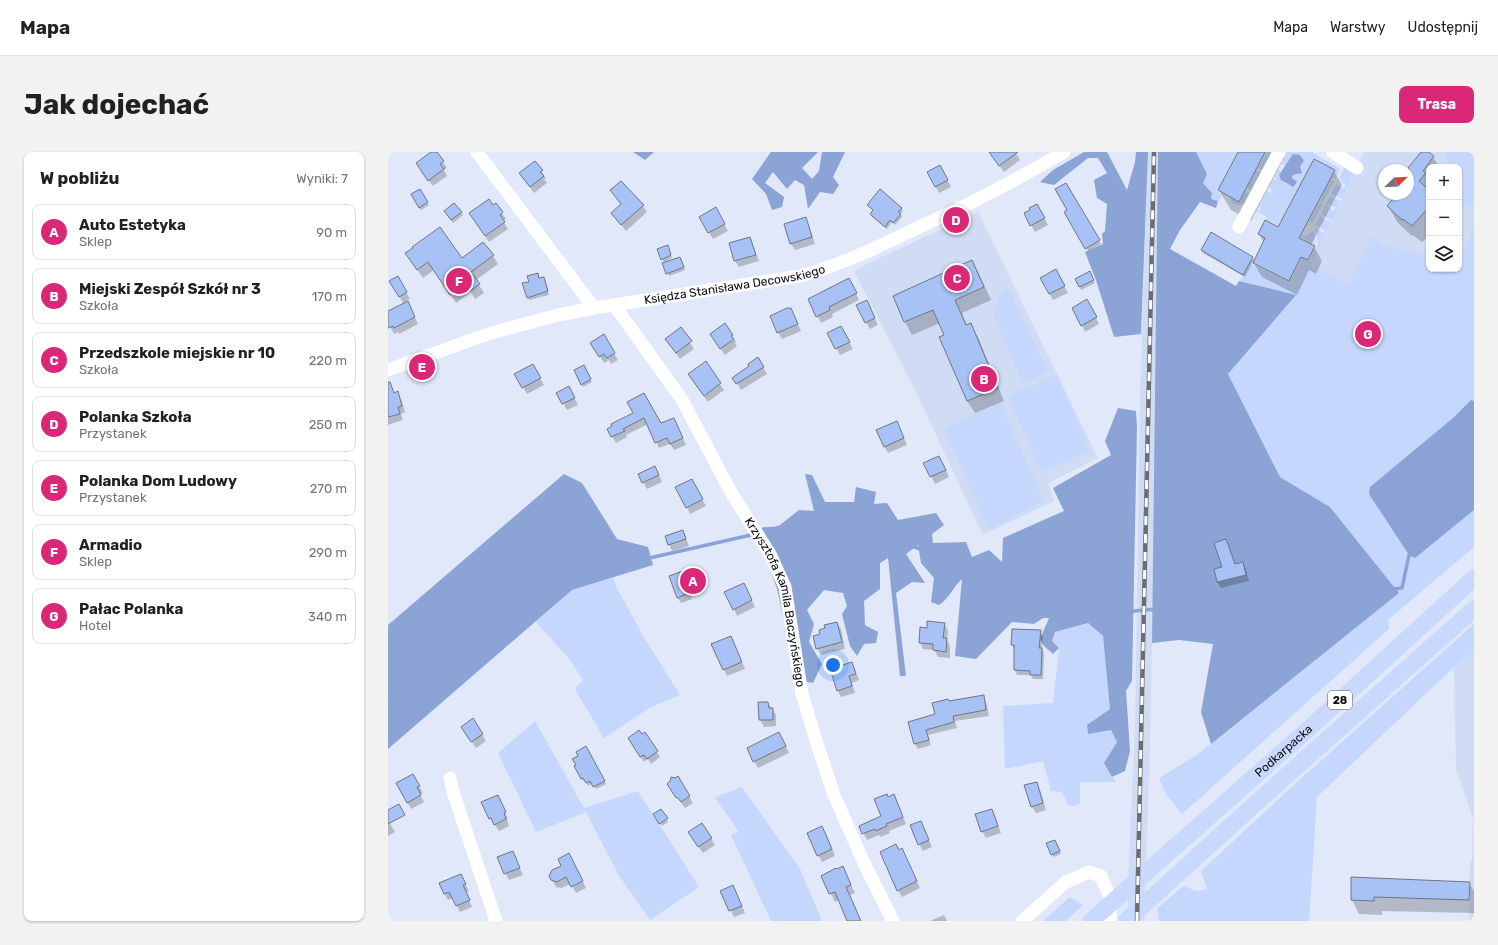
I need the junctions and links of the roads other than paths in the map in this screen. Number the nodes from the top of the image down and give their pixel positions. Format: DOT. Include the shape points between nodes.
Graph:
graph roads {
  1 [pos="477,152"];
  2 [pos="1064,152"];
  3 [pos="1279,152"];
  4 [pos="1333,152"];
  5 [pos="1357,168"];
  6 [pos="1239,227"];
  7 [pos="614,305"];
  8 [pos="594,308"];
  9 [pos="388,370"];
  10 [pos="1474,578"];
  11 [pos="1474,609"];
  12 [pos="450,778"];
  13 [pos="496,921"];
  14 [pos="893,921"];
  15 [pos="1022,921"];
  16 [pos="1091,921"];
  17 [pos="1110,921"];
  18 [pos="1126,921"];
  1 -- 8 [label="street"];
  2 -- 7 [label="street, Księdza Stanisława Decowskiego" via="965,206 856,257 820,270 800,276"];
  3 -- 6 [label="street"];
  4 -- 5 [label="street"];
  7 -- 8 [label="street, Księdza Stanisława Decowskiego"];
  7 -- 14 [label="street, Krzysztofa Kamila Baczyńskiego" via="680,398 732,494 770,554 785,587 802,694 817,744 834,794"];
  8 -- 9 [label="street, Księdza Stanisława Decowskiego" via="488,334"];
  10 -- 16 [label="main road, Podkarpacka / 28" via="1304,734"];
  11 -- 18 [label="main road, Podkarpacka / 28"];
  12 -- 13 [label="street"];
  15 -- 17 [label="street" via="1066,882 1089,872 1101,876 1111,900"];
}
